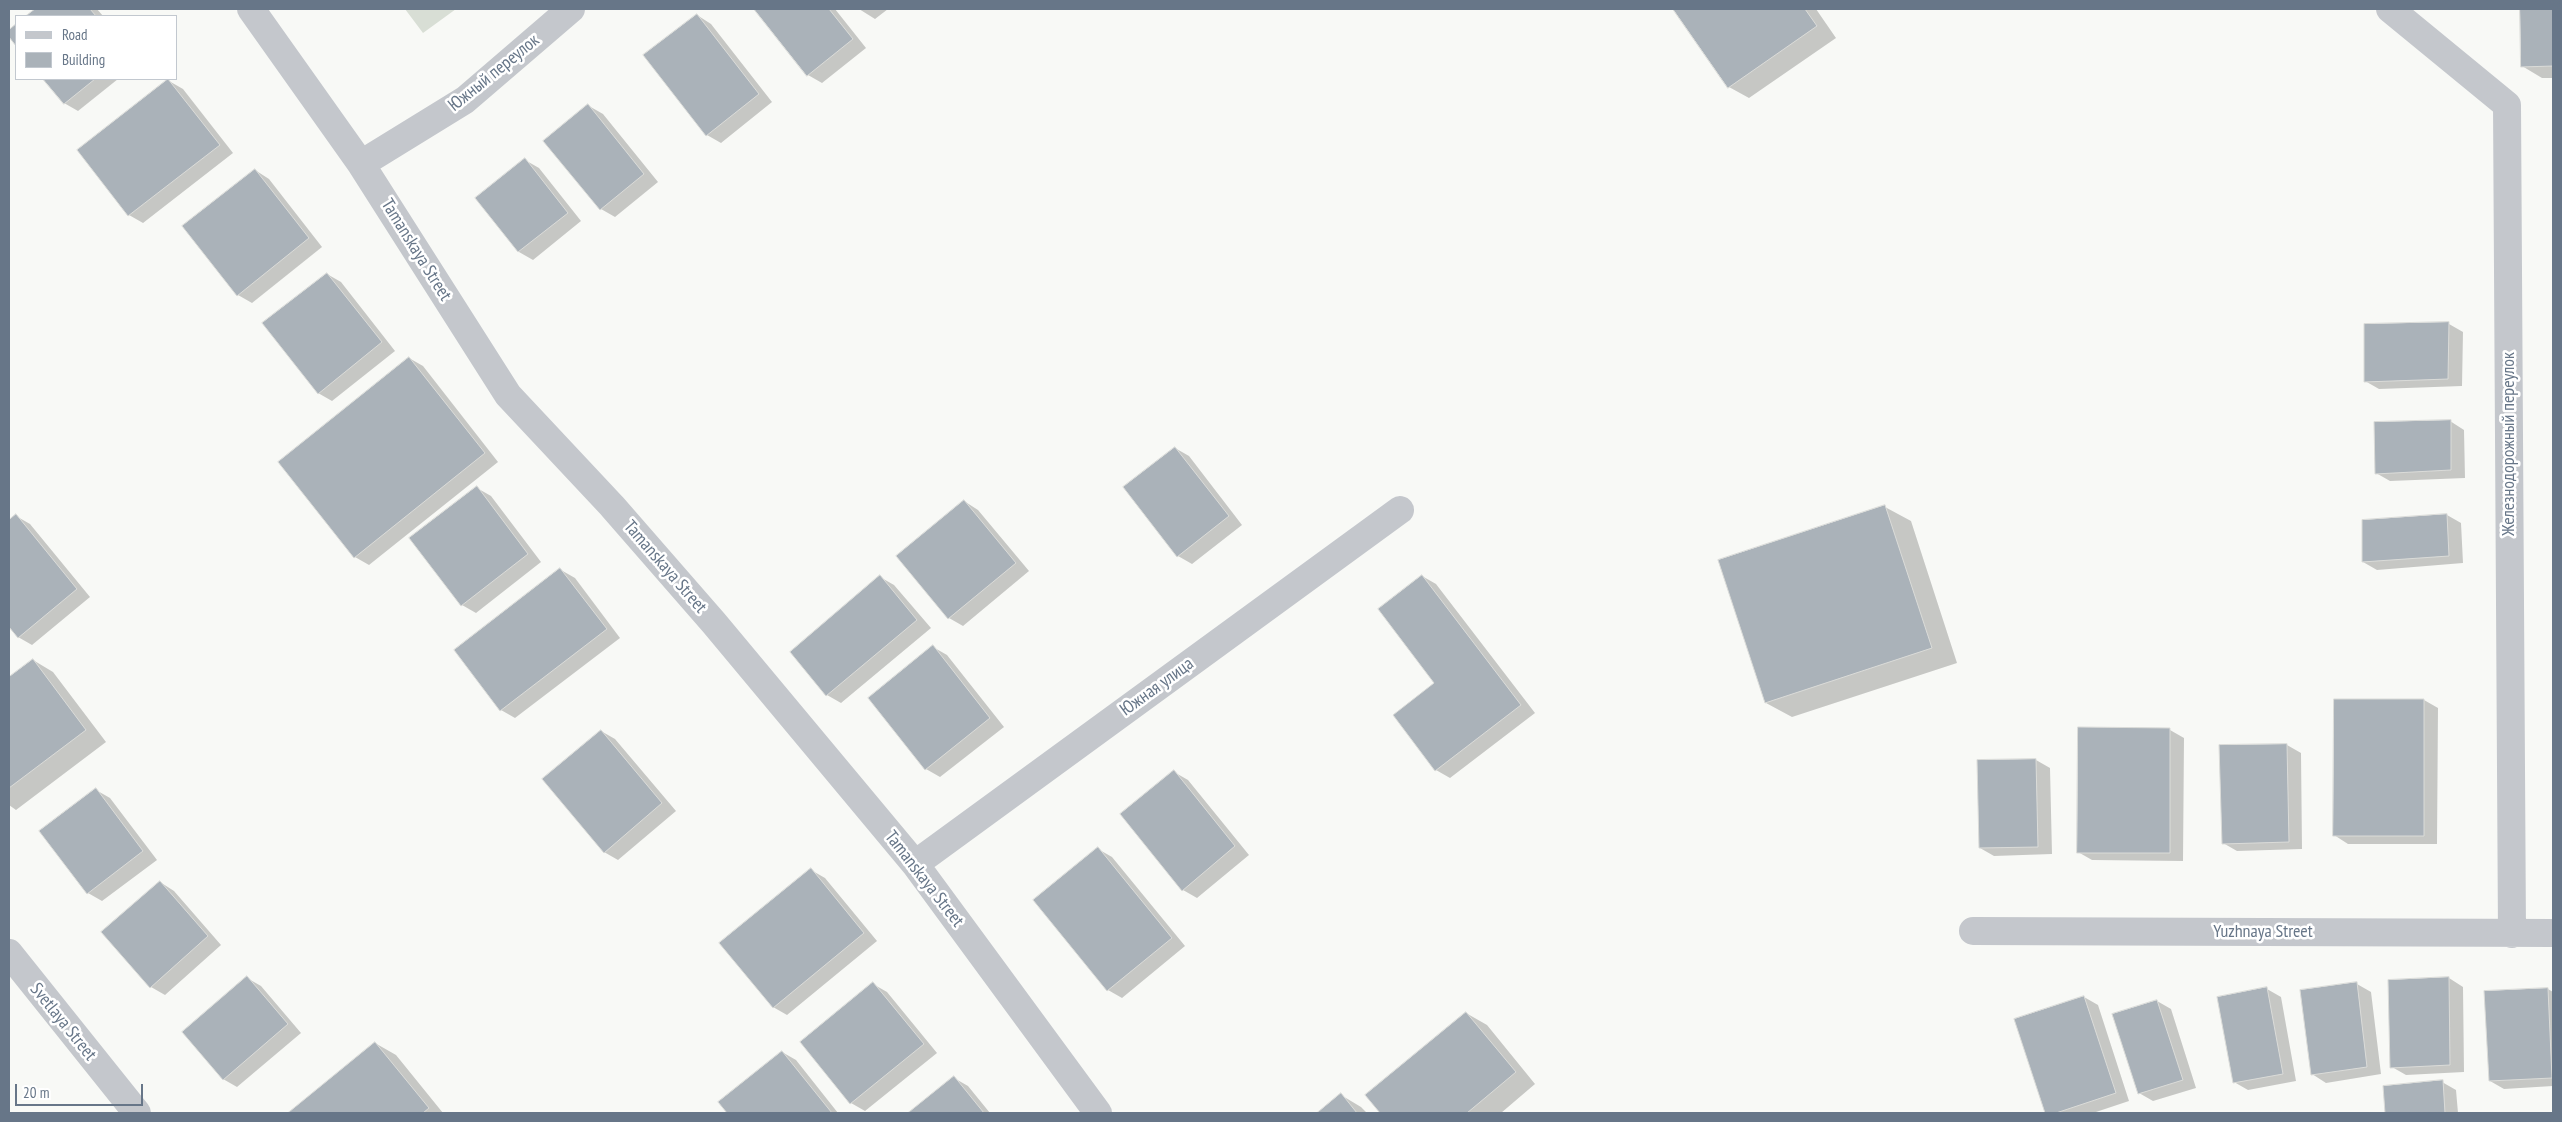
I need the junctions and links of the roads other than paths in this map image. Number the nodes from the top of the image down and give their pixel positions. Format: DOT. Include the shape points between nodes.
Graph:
graph roads {
  1 [pos="251,9"];
  2 [pos="571,9"];
  3 [pos="2390,9"];
  4 [pos="362,164"];
  5 [pos="1400,510"];
  6 [pos="915,864"];
  7 [pos="1973,931"];
  8 [pos="2553,933"];
  9 [pos="2512,934"];
  10 [pos="9,953"];
  11 [pos="137,1113"];
  12 [pos="1098,1113"];
  1 -- 4 [label="street, Tamanskaya Street"];
  2 -- 4 [label="street, Южный переулок" via="465,100"];
  3 -- 9 [label="street, Железнодорожный переулок" via="2507,105"];
  4 -- 6 [label="street, Tamanskaya Street" via="508,395 612,506 714,623"];
  5 -- 6 [label="street, Южная улица"];
  6 -- 12 [label="street, Tamanskaya Street"];
  7 -- 9 [label="street, Yuzhnaya Street"];
  8 -- 9 [label="street, Yuzhnaya Street"];
  10 -- 11 [label="street, Svetlaya Street"];
}
